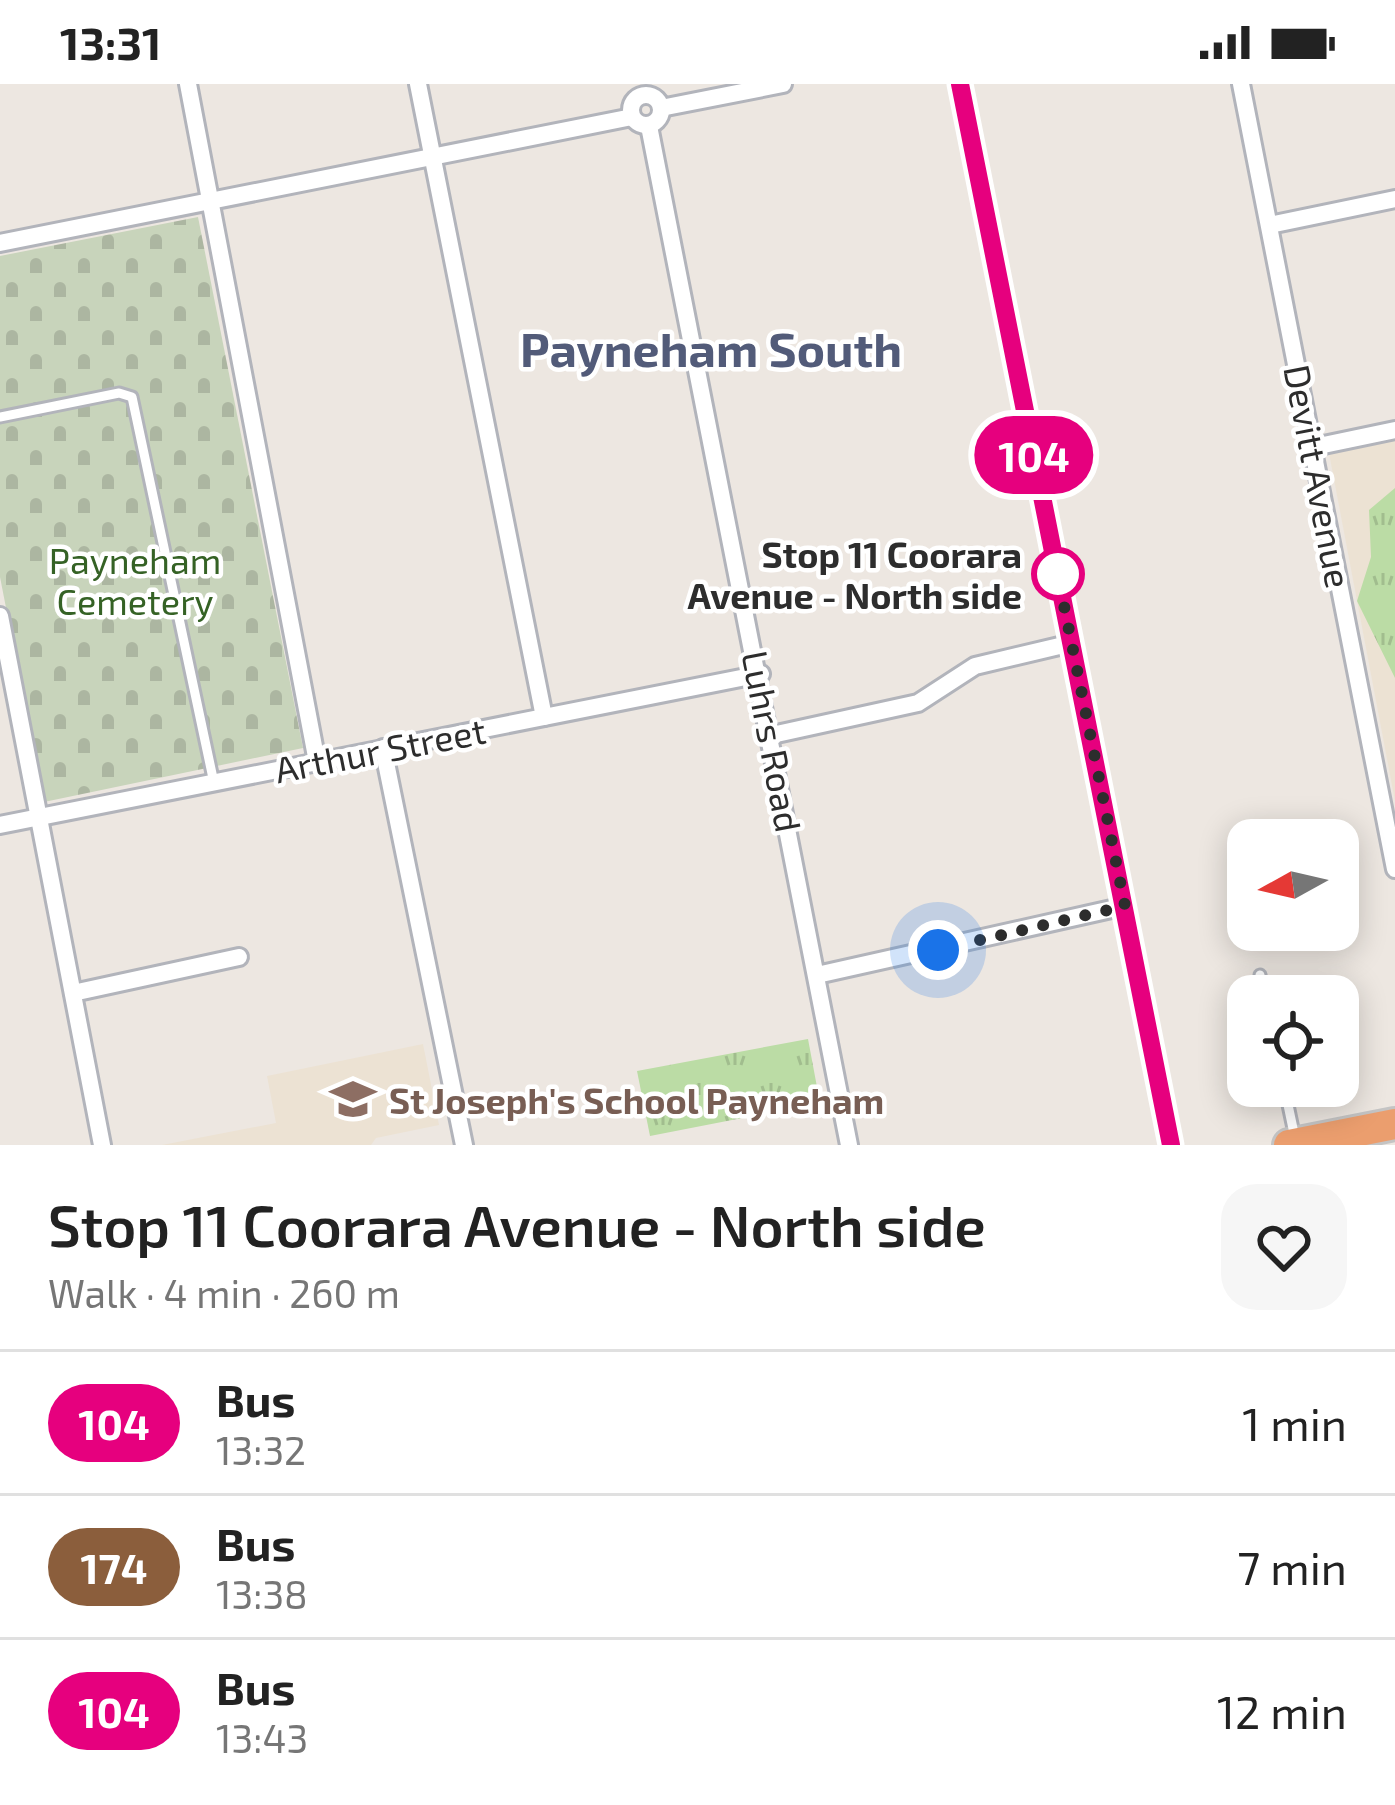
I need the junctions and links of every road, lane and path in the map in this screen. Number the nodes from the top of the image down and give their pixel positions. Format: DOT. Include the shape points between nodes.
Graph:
graph roads {
  1 [pos="188,84"];
  2 [pos="418,84"];
  3 [pos="783,84"];
  4 [pos="960,84"];
  5 [pos="1241,84"];
  6 [pos="641,90"];
  7 [pos="661,108"];
  8 [pos="632,117"];
  9 [pos="650,125"];
  10 [pos="434,159"];
  11 [pos="1395,200"];
  12 [pos="212,202"];
  13 [pos="1270,225"];
  14 [pos="0,243"];
  15 [pos="0,417"];
  16 [pos="1395,430"];
  17 [pos="1313,447"];
  18 [pos="0,616"];
  19 [pos="1072,643"];
  20 [pos="761,674"];
  21 [pos="544,717"];
  22 [pos="772,735"];
  23 [pos="383,748"];
  24 [pos="317,762"];
  25 [pos="214,783"];
  26 [pos="39,818"];
  27 [pos="0,825"];
  28 [pos="1395,869"];
  29 [pos="1125,906"];
  30 [pos="239,957"];
  31 [pos="817,975"];
  32 [pos="74,993"];
  33 [pos="1287,1107"];
  34 [pos="1395,1124"];
  35 [pos="1292,1144"];
  36 [pos="101,1145"];
  37 [pos="464,1145"];
  38 [pos="849,1145"];
  39 [pos="1171,1145"];
  1 -- 12 [label="street"];
  2 -- 10 [label="street"];
  3 -- 7 [label="street"];
  4 -- 19 [label="street"];
  5 -- 13 [label="street, Devitt Avenue"];
  6 -- 7 [label="street"];
  6 -- 8 [label="street"];
  7 -- 9 [label="street"];
  8 -- 9 [label="street"];
  8 -- 10 [label="street"];
  9 -- 20 [label="street, Luhrs Road"];
  10 -- 12 [label="street"];
  10 -- 21 [label="street"];
  11 -- 13 [label="street"];
  12 -- 14 [label="street"];
  12 -- 24 [label="street"];
  13 -- 17 [label="street, Devitt Avenue"];
  15 -- 25 [label="lane" via="132,397"];
  16 -- 17 [label="street"];
  17 -- 28 [label="street, Devitt Avenue"];
  18 -- 26 [label="street"];
  19 -- 22 [label="street" via="974,666 918,703"];
  19 -- 29 [label="street"];
  20 -- 21 [label="street, Arthur Street"];
  20 -- 22 [label="street, Luhrs Road"];
  21 -- 23 [label="street, Arthur Street"];
  22 -- 31 [label="street, Luhrs Road"];
  23 -- 24 [label="street, Arthur Street"];
  23 -- 37 [label="street"];
  24 -- 25 [label="street, Arthur Street"];
  25 -- 26 [label="street, Arthur Street"];
  26 -- 27 [label="street, Arthur Street"];
  26 -- 32 [label="street"];
  29 -- 31 [label="street"];
  29 -- 39 [label="street"];
  30 -- 32 [label="street"];
  31 -- 38 [label="street, Luhrs Road"];
  32 -- 36 [label="street"];
  33 -- 35 [label="lane"];
  34 -- 35 [label="highway"];
}
